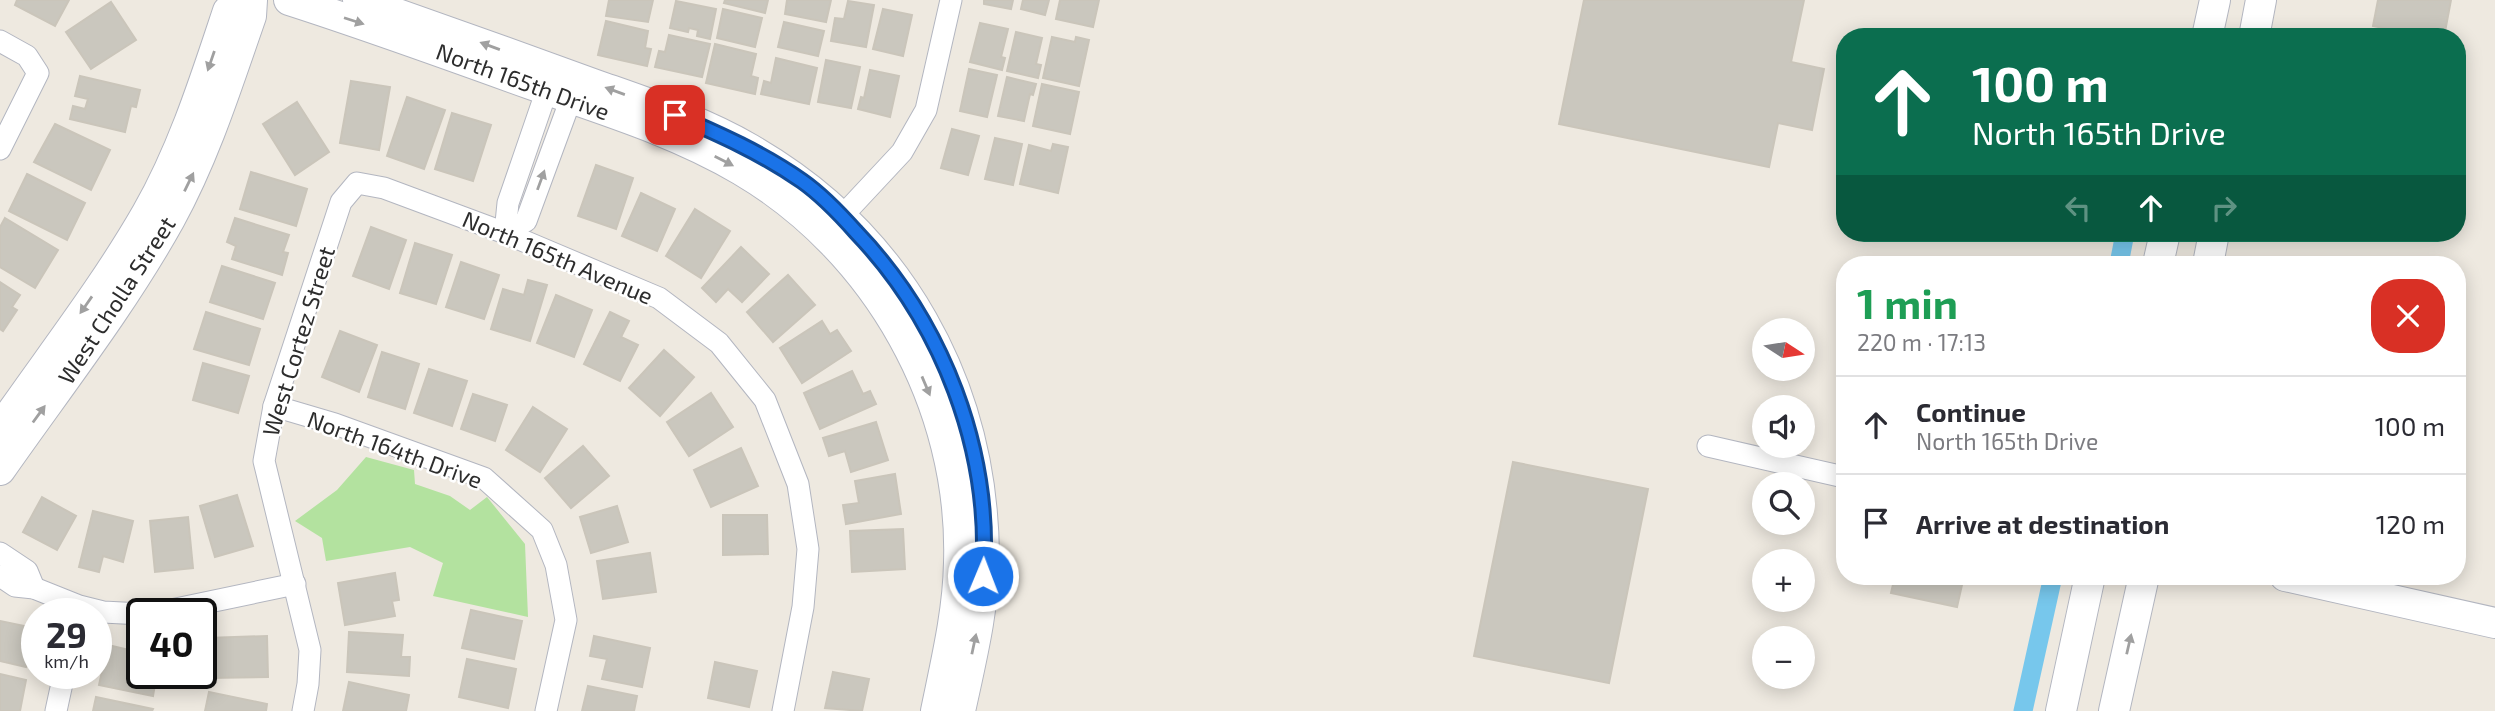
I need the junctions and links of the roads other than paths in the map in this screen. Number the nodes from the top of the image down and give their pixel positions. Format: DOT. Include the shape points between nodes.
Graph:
graph roads {
  1 [pos="240,0"];
  2 [pos="251,0"];
  3 [pos="289,0"];
  4 [pos="358,0"];
  5 [pos="951,0"];
  6 [pos="2215,0"];
  7 [pos="2261,0"];
  8 [pos="2209,28"];
  9 [pos="2256,28"];
  10 [pos="0,41"];
  11 [pos="562,84"];
  12 [pos="0,149"];
  13 [pos="357,183"];
  14 [pos="834,225"];
  15 [pos="505,233"];
  16 [pos="907,319"];
  17 [pos="274,407"];
  18 [pos="0,429"];
  19 [pos="1708,446"];
  20 [pos="0,470"];
  21 [pos="1836,475"];
  22 [pos="0,553"];
  23 [pos="0,576"];
  24 [pos="295,584"];
  25 [pos="2088,585"];
  26 [pos="2142,585"];
  27 [pos="2325,585"];
  28 [pos="34,588"];
  29 [pos="54,598"];
  30 [pos="217,600"];
  31 [pos="2495,623"];
  32 [pos="61,689"];
  33 [pos="56,711"];
  34 [pos="303,711"];
  35 [pos="545,711"];
  36 [pos="783,711"];
  37 [pos="936,711"];
  38 [pos="960,711"];
  39 [pos="2061,711"];
  40 [pos="2114,711"];
  1 -- 18 [label="street, West Cholla Street, one-way" via="229,11 174,162 147,213"];
  20 -- 2 [label="street, West Cholla Street, one-way" via="120,302 170,219 217,114 251,16"];
  3 -- 11 [label="street, North 165th Drive, one-way"];
  11 -- 4 [label="street, North 165th Drive, one-way"];
  5 -- 14 [label="street" via="926,110 902,152"];
  6 -- 8 [label="street"];
  7 -- 9 [label="street"];
  10 -- 12 [label="street" via="27,56 38,73"];
  11 -- 14 [label="street, North 165th Drive, one-way" via="738,168 801,211"];
  14 -- 11 [label="street, North 165th Drive, one-way" via="804,182 747,147 675,115"];
  11 -- 15 [label="street" via="508,202"];
  13 -- 15 [label="street, North 165th Avenue" via="384,188"];
  13 -- 17 [label="street, West Cortez Street" via="341,202"];
  14 -- 16 [label="street, North 165th Drive" via="878,295"];
  15 -- 36 [label="street, North 165th Avenue" via="660,298 719,343 765,400 799,484 808,549 803,607"];
  16 -- 37 [label="street, one-way" via="940,419 957,513 954,623"];
  38 -- 16 [label="street, one-way" via="982,593 982,516 957,396 936,344"];
  17 -- 24 [label="street, West Cortez Street" via="264,460"];
  17 -- 35 [label="street, North 164th Drive" via="484,478 542,530 556,565 566,620"];
  19 -- 21 [label="street"];
  22 -- 28 [label="street" via="27,570"];
  23 -- 28 [label="street" via="15,586"];
  24 -- 30 [label="street"];
  24 -- 34 [label="street, West Cortez Street" via="310,650"];
  25 -- 39 [label="street"];
  40 -- 26 [label="street, one-way"];
  27 -- 31 [label="street"];
  28 -- 29 [label="street"];
  32 -- 33 [label="street"];
}
